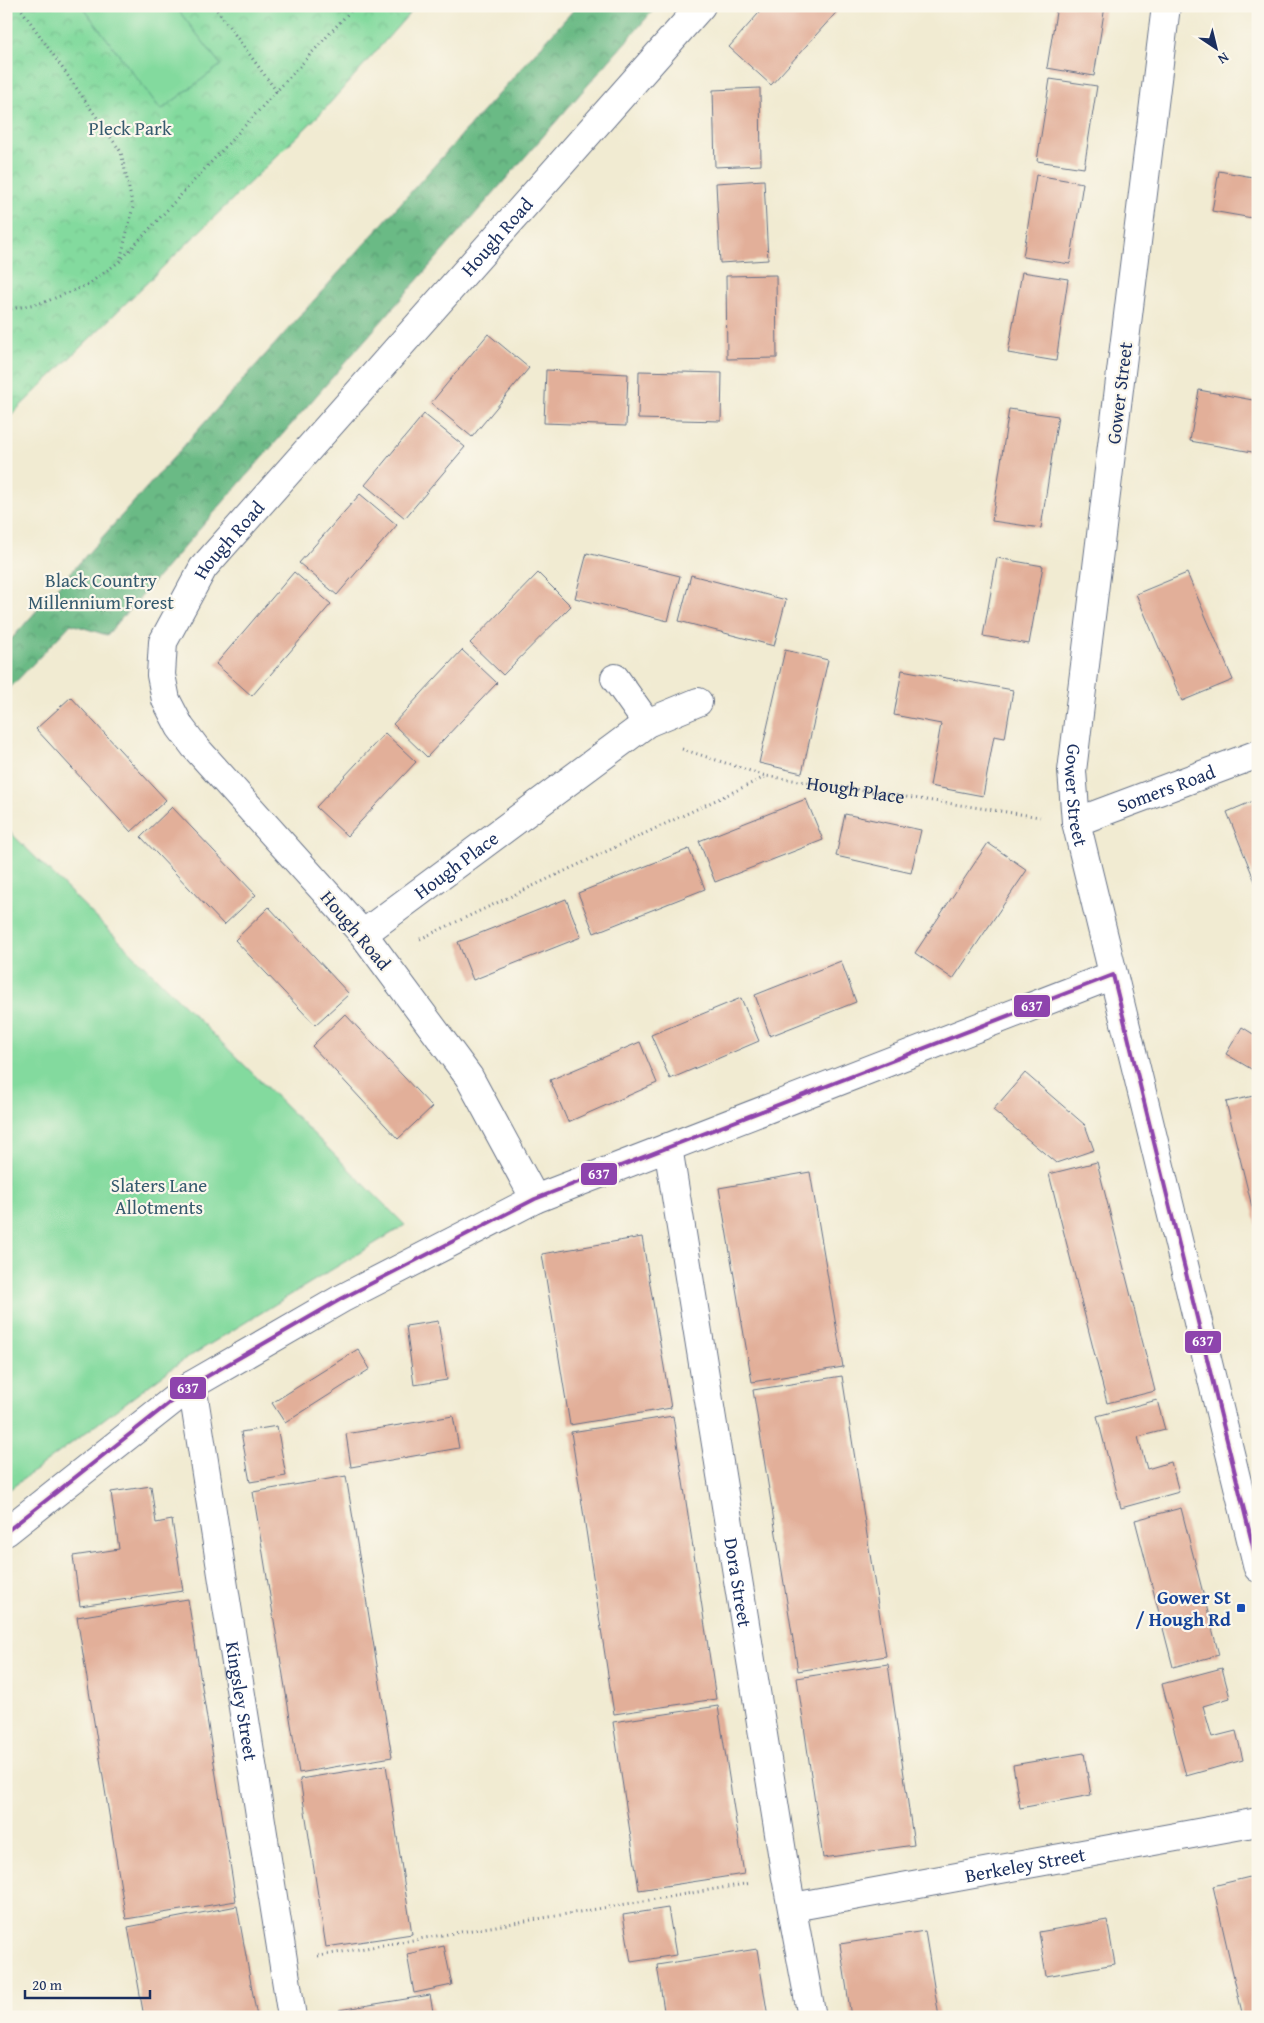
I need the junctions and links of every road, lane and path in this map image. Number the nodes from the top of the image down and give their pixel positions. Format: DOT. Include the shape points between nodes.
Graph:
graph roads {
  1 [pos="19,6"];
  2 [pos="214,6"];
  3 [pos="356,6"];
  4 [pos="701,6"];
  5 [pos="1166,6"];
  6 [pos="277,92"];
  7 [pos="120,261"];
  8 [pos="6,310"];
  9 [pos="615,678"];
  10 [pos="698,702"];
  11 [pos="647,723"];
  12 [pos="1258,754"];
  13 [pos="766,776"];
  14 [pos="1076,822"];
  15 [pos="363,934"];
  16 [pos="380,958"];
  17 [pos="1113,975"];
  18 [pos="668,1147"];
  19 [pos="535,1199"];
  20 [pos="192,1385"];
  21 [pos="6,1532"];
  22 [pos="1258,1568"];
  23 [pos="1258,1822"];
  24 [pos="786,1877"];
  25 [pos="793,1907"];
  26 [pos="283,1962"];
  27 [pos="292,2017"];
  28 [pos="812,2017"];
  1 -- 7 [label="path" via="121,152 133,207"];
  2 -- 6 [label="path"];
  3 -- 6 [label="path"];
  4 -- 15 [label="street, Hough Road" via="202,568 163,642 161,675 166,700 180,727"];
  5 -- 14 [label="street, Gower Street" via="1072,771"];
  6 -- 7 [label="path"];
  7 -- 8 [label="path" via="86,285 44,302"];
  9 -- 11 [label="street"];
  10 -- 11 [label="street, Hough Place"];
  11 -- 13 [label="path, Hough Place" via="683,750"];
  11 -- 15 [label="street, Hough Place"];
  12 -- 14 [label="street, Somers Road"];
  13 -- 14 [label="path, Hough Place"];
  13 -- 16 [label="path"];
  14 -- 17 [label="street, Gower Street"];
  15 -- 16 [label="street, Hough Road"];
  16 -- 19 [label="street, Hough Road" via="469,1076"];
  17 -- 18 [label="street"];
  17 -- 22 [label="street, Gower Street"];
  18 -- 19 [label="street"];
  18 -- 24 [label="street, Dora Street"];
  19 -- 20 [label="street" via="341,1299"];
  20 -- 21 [label="street"];
  20 -- 26 [label="street, Kingsley Street"];
  23 -- 25 [label="street, Berkeley Street"];
  24 -- 25 [label="street, Dora Street"];
  24 -- 26 [label="path"];
  25 -- 28 [label="street, Dora Street"];
  26 -- 27 [label="street, Kingsley Street"];
}
